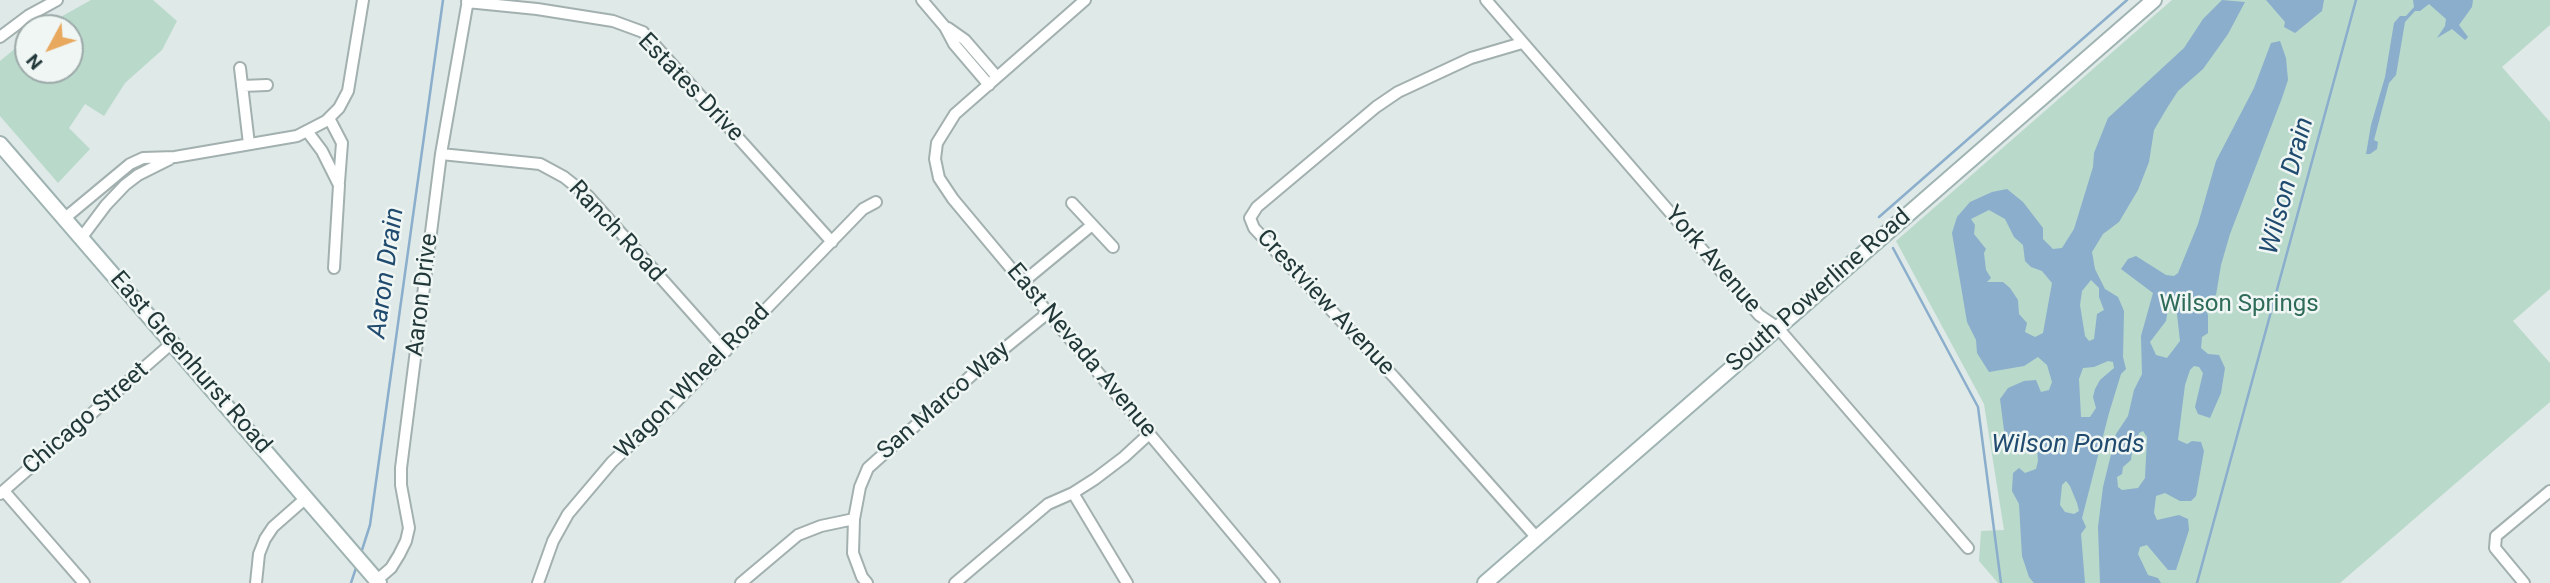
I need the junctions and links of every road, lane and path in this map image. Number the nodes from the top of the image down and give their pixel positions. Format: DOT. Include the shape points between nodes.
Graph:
graph roads {
  1 [pos="57,0"];
  2 [pos="363,0"];
  3 [pos="922,0"];
  4 [pos="1486,0"];
  5 [pos="2154,0"];
  6 [pos="467,1"];
  7 [pos="1082,1"];
  8 [pos="0,37"];
  9 [pos="1522,43"];
  10 [pos="240,68"];
  11 [pos="993,81"];
  12 [pos="267,85"];
  13 [pos="242,86"];
  14 [pos="329,118"];
  15 [pos="307,131"];
  16 [pos="0,144"];
  17 [pos="249,144"];
  18 [pos="441,154"];
  19 [pos="174,157"];
  20 [pos="339,184"];
  21 [pos="876,202"];
  22 [pos="1072,203"];
  23 [pos="65,218"];
  24 [pos="1092,225"];
  25 [pos="82,237"];
  26 [pos="832,242"];
  27 [pos="1113,247"];
  28 [pos="334,268"];
  29 [pos="1023,282"];
  30 [pos="1049,312"];
  31 [pos="1778,328"];
  32 [pos="172,343"];
  33 [pos="726,351"];
  34 [pos="1149,434"];
  35 [pos="2550,491"];
  36 [pos="2,493"];
  37 [pos="1073,493"];
  38 [pos="306,498"];
  39 [pos="854,519"];
  40 [pos="1537,538"];
  41 [pos="1968,548"];
  42 [pos="378,582"];
  43 [pos="84,583"];
  44 [pos="256,583"];
  45 [pos="538,583"];
  46 [pos="741,583"];
  47 [pos="867,583"];
  48 [pos="955,583"];
  49 [pos="1127,583"];
  50 [pos="1274,583"];
  51 [pos="1485,583"];
  52 [pos="2524,583"];
  1 -- 8 [label="street"];
  2 -- 14 [label="street" via="348,91"];
  3 -- 11 [label="street" via="965,40"];
  4 -- 9 [label="street, York Avenue"];
  5 -- 31 [label="street, South Powerline Road"];
  6 -- 18 [label="street, Aaron Drive"];
  6 -- 26 [label="street, Estates Drive" via="613,21 643,33"];
  7 -- 11 [label="street, East Nevada Avenue"];
  9 -- 31 [label="street, York Avenue" via="1759,315"];
  9 -- 40 [label="street, Crestview Avenue" via="1471,58 1398,92 1257,207 1250,218 1254,228"];
  10 -- 13 [label="street"];
  11 -- 29 [label="street, East Nevada Avenue" via="956,114 937,143 935,159 939,178 953,199"];
  12 -- 13 [label="street"];
  13 -- 17 [label="street"];
  14 -- 15 [label="street"];
  14 -- 20 [label="street" via="342,144"];
  15 -- 17 [label="street"];
  15 -- 20 [label="street"];
  16 -- 23 [label="street, East Greenhurst Road"];
  17 -- 19 [label="street"];
  18 -- 33 [label="street, Ranch Road" via="540,164 564,177 588,196"];
  18 -- 42 [label="street, Aaron Drive" via="401,468 409,528 400,555"];
  19 -- 23 [label="street" via="143,158 130,164"];
  19 -- 25 [label="street" via="125,185"];
  20 -- 28 [label="street"];
  21 -- 26 [label="street, Wagon Wheel Road" via="863,209"];
  22 -- 24 [label="street"];
  23 -- 25 [label="street, East Greenhurst Road"];
  24 -- 27 [label="street"];
  24 -- 29 [label="street"];
  25 -- 32 [label="street, East Greenhurst Road"];
  26 -- 33 [label="street, Wagon Wheel Road"];
  29 -- 30 [label="street, East Nevada Avenue"];
  30 -- 34 [label="street, East Nevada Avenue"];
  30 -- 39 [label="street, San Marco Way" via="868,468"];
  31 -- 40 [label="street, South Powerline Road"];
  31 -- 41 [label="street, York Avenue"];
  32 -- 36 [label="street, Chicago Street"];
  32 -- 38 [label="street, East Greenhurst Road"];
  33 -- 45 [label="street, Wagon Wheel Road" via="612,461 568,514"];
  34 -- 37 [label="street"];
  34 -- 50 [label="street, East Nevada Avenue"];
  35 -- 52 [label="street" via="2497,536 2496,548"];
  36 -- 43 [label="street"];
  37 -- 48 [label="street" via="1048,504"];
  37 -- 49 [label="street"];
  38 -- 42 [label="street, East Greenhurst Road"];
  38 -- 44 [label="street" via="265,538"];
  39 -- 46 [label="street" via="798,535"];
  39 -- 47 [label="street, San Marco Way" via="853,553"];
  40 -- 51 [label="street, South Powerline Road"];
}
